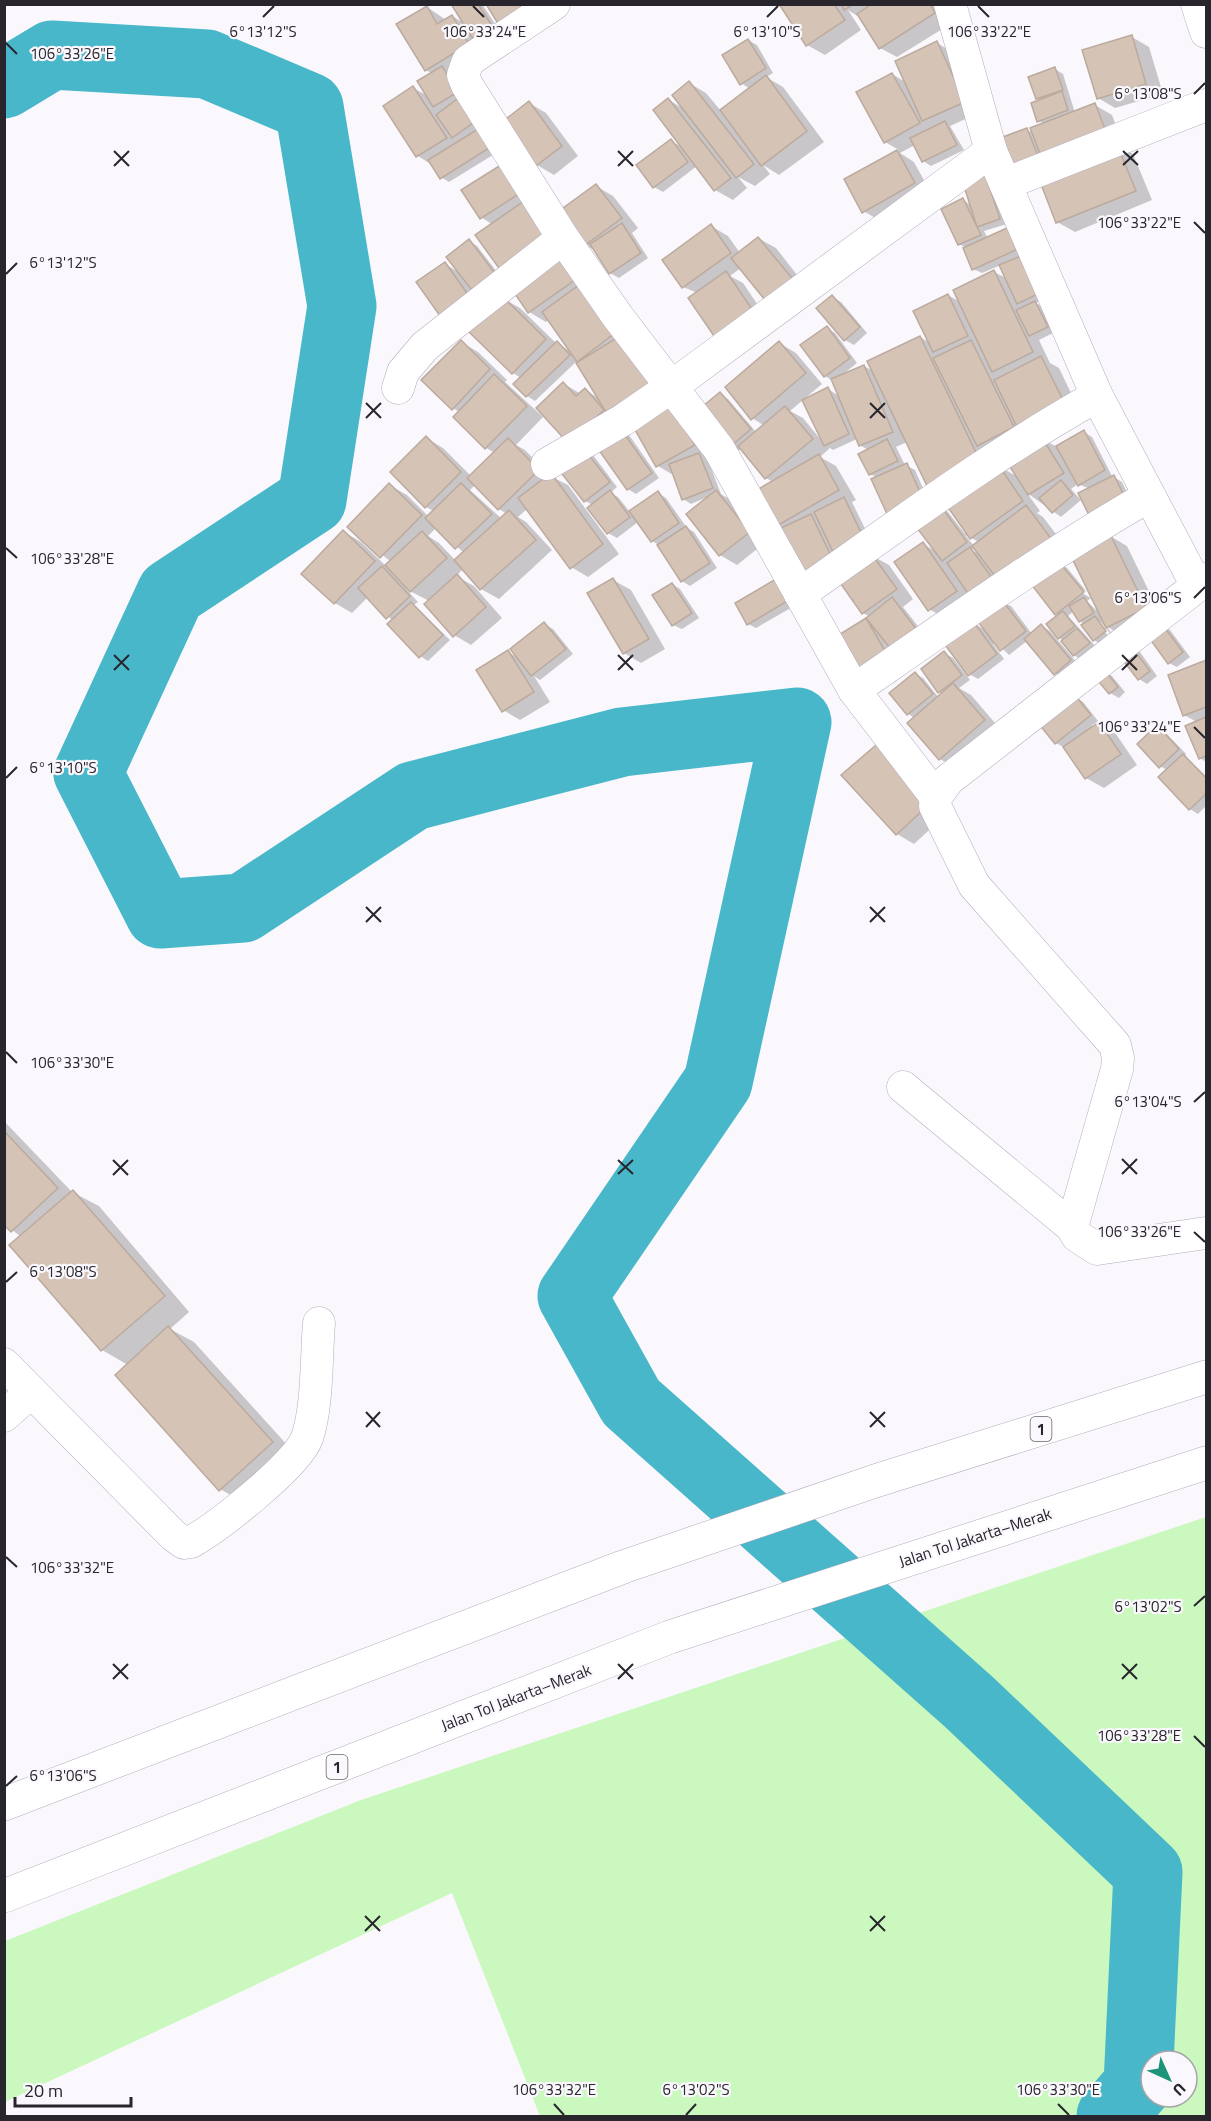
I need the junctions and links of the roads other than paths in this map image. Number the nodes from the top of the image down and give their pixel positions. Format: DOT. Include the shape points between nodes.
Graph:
graph roads {
  1 [pos="554,4"];
  2 [pos="950,4"];
  3 [pos="1197,4"];
  4 [pos="1206,32"];
  5 [pos="1206,105"];
  6 [pos="991,151"];
  7 [pos="1007,183"];
  8 [pos="563,238"];
  9 [pos="671,387"];
  10 [pos="398,388"];
  11 [pos="1097,396"];
  12 [pos="547,464"];
  13 [pos="1149,496"];
  14 [pos="1202,582"];
  15 [pos="800,594"];
  16 [pos="854,690"];
  17 [pos="936,797"];
  18 [pos="903,1087"];
  19 [pos="1072,1227"];
  20 [pos="1206,1233"];
  21 [pos="319,1323"];
  22 [pos="4,1364"];
  23 [pos="1206,1377"];
  24 [pos="32,1392"];
  25 [pos="4,1416"];
  26 [pos="1206,1463"];
  27 [pos="4,1804"];
  28 [pos="4,1896"];
  1 -- 8 [label="street" via="476,54 464,67 463,75"];
  2 -- 6 [label="street"];
  3 -- 4 [label="street"];
  5 -- 7 [label="street"];
  6 -- 7 [label="street"];
  6 -- 9 [label="street"];
  7 -- 11 [label="street"];
  8 -- 9 [label="street"];
  8 -- 10 [label="street" via="425,346 403,372"];
  9 -- 12 [label="street"];
  9 -- 15 [label="street" via="719,449"];
  11 -- 13 [label="street"];
  11 -- 15 [label="street" via="942,494"];
  13 -- 14 [label="street"];
  13 -- 16 [label="street" via="1001,589"];
  14 -- 17 [label="street" via="948,780"];
  15 -- 16 [label="street"];
  16 -- 17 [label="street"];
  17 -- 19 [label="street" via="936,813 974,885 1115,1046 1117,1069"];
  18 -- 19 [label="street"];
  19 -- 20 [label="street" via="1077,1236 1096,1249"];
  21 -- 24 [label="street" via="311,1423 306,1440 286,1468 191,1542 184,1543 174,1536"];
  22 -- 24 [label="street"];
  23 -- 27 [label="highway, 1" via="875,1481 623,1567"];
  24 -- 25 [label="street"];
  26 -- 28 [label="highway, Jalan Tol Jakarta–Merak / 1" via="670,1637"];
}
